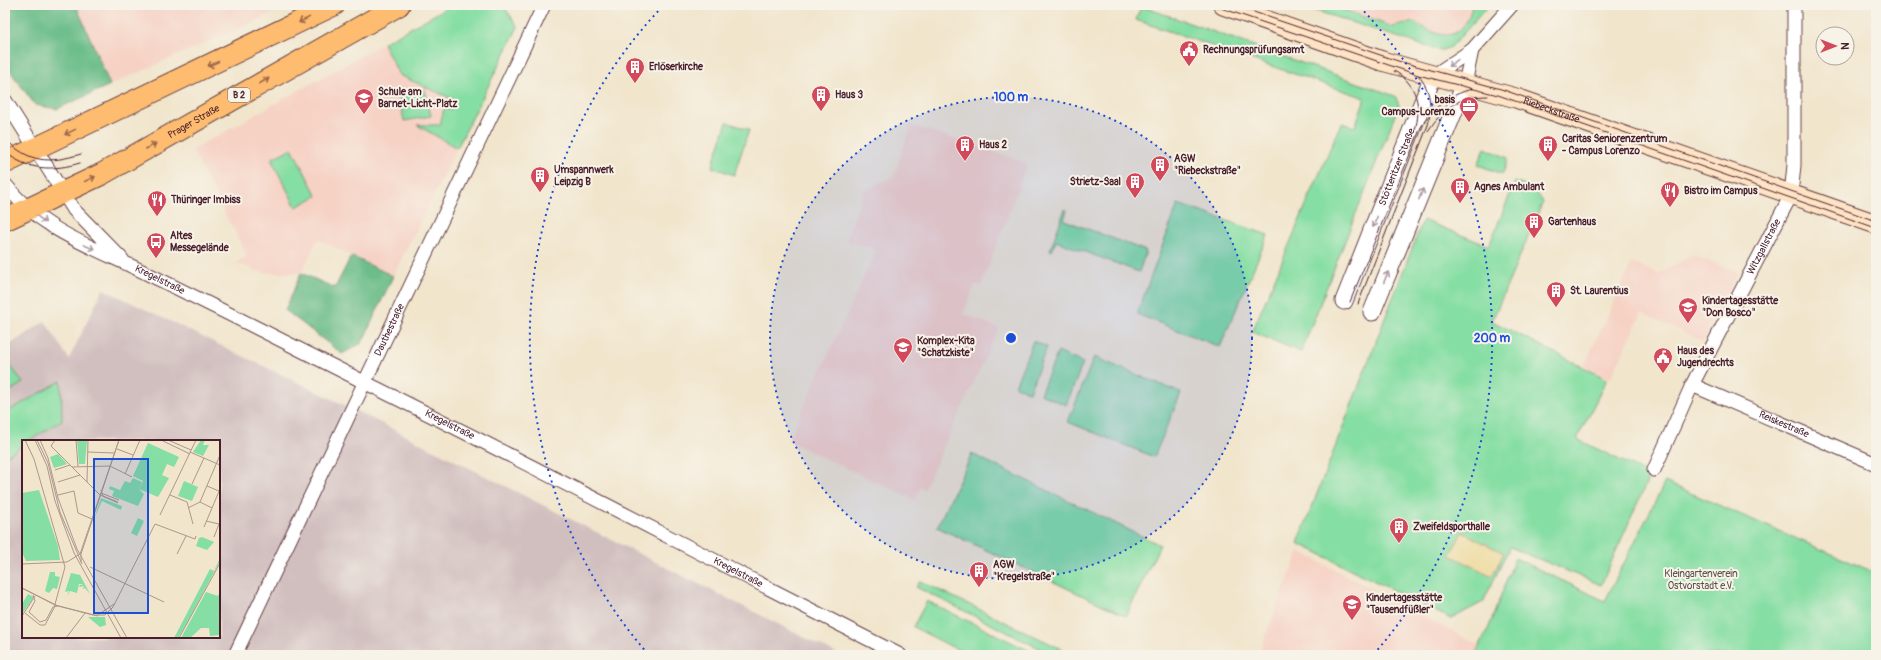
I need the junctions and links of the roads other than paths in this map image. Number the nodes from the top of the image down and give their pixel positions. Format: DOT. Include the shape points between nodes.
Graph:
graph roads {
  1 [pos="334,5"];
  2 [pos="399,5"];
  3 [pos="544,5"];
  4 [pos="1223,5"];
  5 [pos="1512,5"];
  6 [pos="1794,5"];
  7 [pos="1472,50"];
  8 [pos="1434,76"];
  9 [pos="1465,84"];
  10 [pos="5,100"];
  11 [pos="35,149"];
  12 [pos="5,163"];
  13 [pos="6,185"];
  14 [pos="62,192"];
  15 [pos="1792,195"];
  16 [pos="27,208"];
  17 [pos="5,220"];
  18 [pos="1876,224"];
  19 [pos="124,262"];
  20 [pos="1344,301"];
  21 [pos="1372,312"];
  22 [pos="366,382"];
  23 [pos="1692,385"];
  24 [pos="1876,464"];
  25 [pos="1654,470"];
  26 [pos="235,655"];
  27 [pos="900,655"];
  1 -- 11 [label="main road, one-way"];
  14 -- 2 [label="main road, Prager Straße / B 2, one-way" via="102,174"];
  3 -- 22 [label="street, Dauthestraße"];
  4 -- 8 [label="main road, Riebeckstraße"];
  5 -- 7 [label="street"];
  6 -- 15 [label="street, Witzgallstraße"];
  7 -- 8 [label="street, one-way"];
  7 -- 9 [label="street"];
  8 -- 9 [label="main road, Riebeckstraße"];
  8 -- 20 [label="street, Stötteritzer Straße, one-way"];
  9 -- 15 [label="main road, Riebeckstraße" via="1516,98"];
  21 -- 9 [label="street, one-way"];
  10 -- 11 [label="street"];
  11 -- 12 [label="main road"];
  11 -- 14 [label="street"];
  13 -- 16 [label="street, Kregelstraße"];
  14 -- 16 [label="main road, Prager Straße / B 2"];
  14 -- 19 [label="street" via="74,210"];
  15 -- 18 [label="main road, Riebeckstraße"];
  15 -- 23 [label="street, Witzgallstraße"];
  16 -- 17 [label="main road, Prager Straße / B 2"];
  16 -- 19 [label="street, Kregelstraße, one-way" via="70,238"];
  19 -- 22 [label="street, Kregelstraße"];
  22 -- 26 [label="street, Dauthestraße"];
  22 -- 27 [label="street, Kregelstraße"];
  23 -- 24 [label="street, Reiskestraße"];
  23 -- 25 [label="street, Witzgallstraße"];
}
